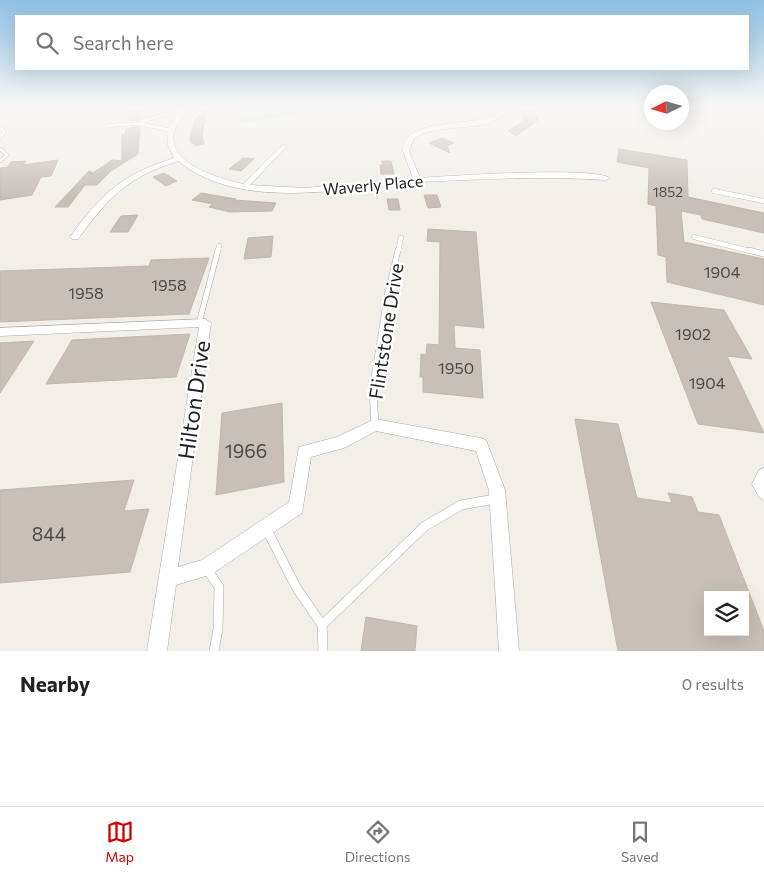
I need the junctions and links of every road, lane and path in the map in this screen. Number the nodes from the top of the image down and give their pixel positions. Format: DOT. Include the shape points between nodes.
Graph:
graph roads {
  1 [pos="170,137"];
  2 [pos="413,137"];
  3 [pos="284,146"];
  4 [pos="0,149"];
  5 [pos="178,159"];
  6 [pos="0,161"];
  7 [pos="606,178"];
  8 [pos="417,180"];
  9 [pos="246,186"];
  10 [pos="714,190"];
  11 [pos="764,201"];
  12 [pos="75,237"];
  13 [pos="694,237"];
  14 [pos="401,238"];
  15 [pos="219,246"];
  16 [pos="764,254"];
  17 [pos="199,323"];
  18 [pos="0,332"];
  19 [pos="375,425"];
  20 [pos="764,475"];
  21 [pos="764,492"];
  22 [pos="497,499"];
  23 [pos="265,528"];
  24 [pos="206,568"];
  25 [pos="170,578"];
  26 [pos="322,626"];
  27 [pos="157,651"];
  28 [pos="214,651"];
  29 [pos="323,651"];
  30 [pos="509,651"];
  1 -- 5 [label="street" via="171,148"];
  2 -- 8 [label="street" via="406,146"];
  3 -- 9 [label="street"];
  4 -- 6 [label="lane" via="7,155"];
  5 -- 9 [label="street, Waverly Place" via="199,172"];
  5 -- 12 [label="street" via="116,185"];
  7 -- 8 [label="street, Waverly Place" via="556,175"];
  8 -- 9 [label="street, Waverly Place" via="328,190"];
  10 -- 11 [label="lane"];
  13 -- 16 [label="lane"];
  14 -- 19 [label="lane, Flintstone Drive" via="387,296 372,390"];
  15 -- 17 [label="lane"];
  17 -- 18 [label="street, Hilton Drive"];
  17 -- 25 [label="street, Hilton Drive" via="205,322"];
  19 -- 22 [label="street, Flintstone Drive" via="481,445 497,490"];
  19 -- 23 [label="street, Flintstone Drive" via="339,443 304,452 296,507"];
  20 -- 21 [label="street" via="760,484"];
  22 -- 26 [label="lane" via="461,505 425,526"];
  22 -- 30 [label="street, Flintstone Drive"];
  23 -- 24 [label="street, Flintstone Drive"];
  23 -- 26 [label="lane" via="296,587"];
  24 -- 25 [label="street, Flintstone Drive"];
  24 -- 28 [label="lane" via="220,587"];
  25 -- 27 [label="street, Hilton Drive"];
  26 -- 29 [label="lane"];
}
